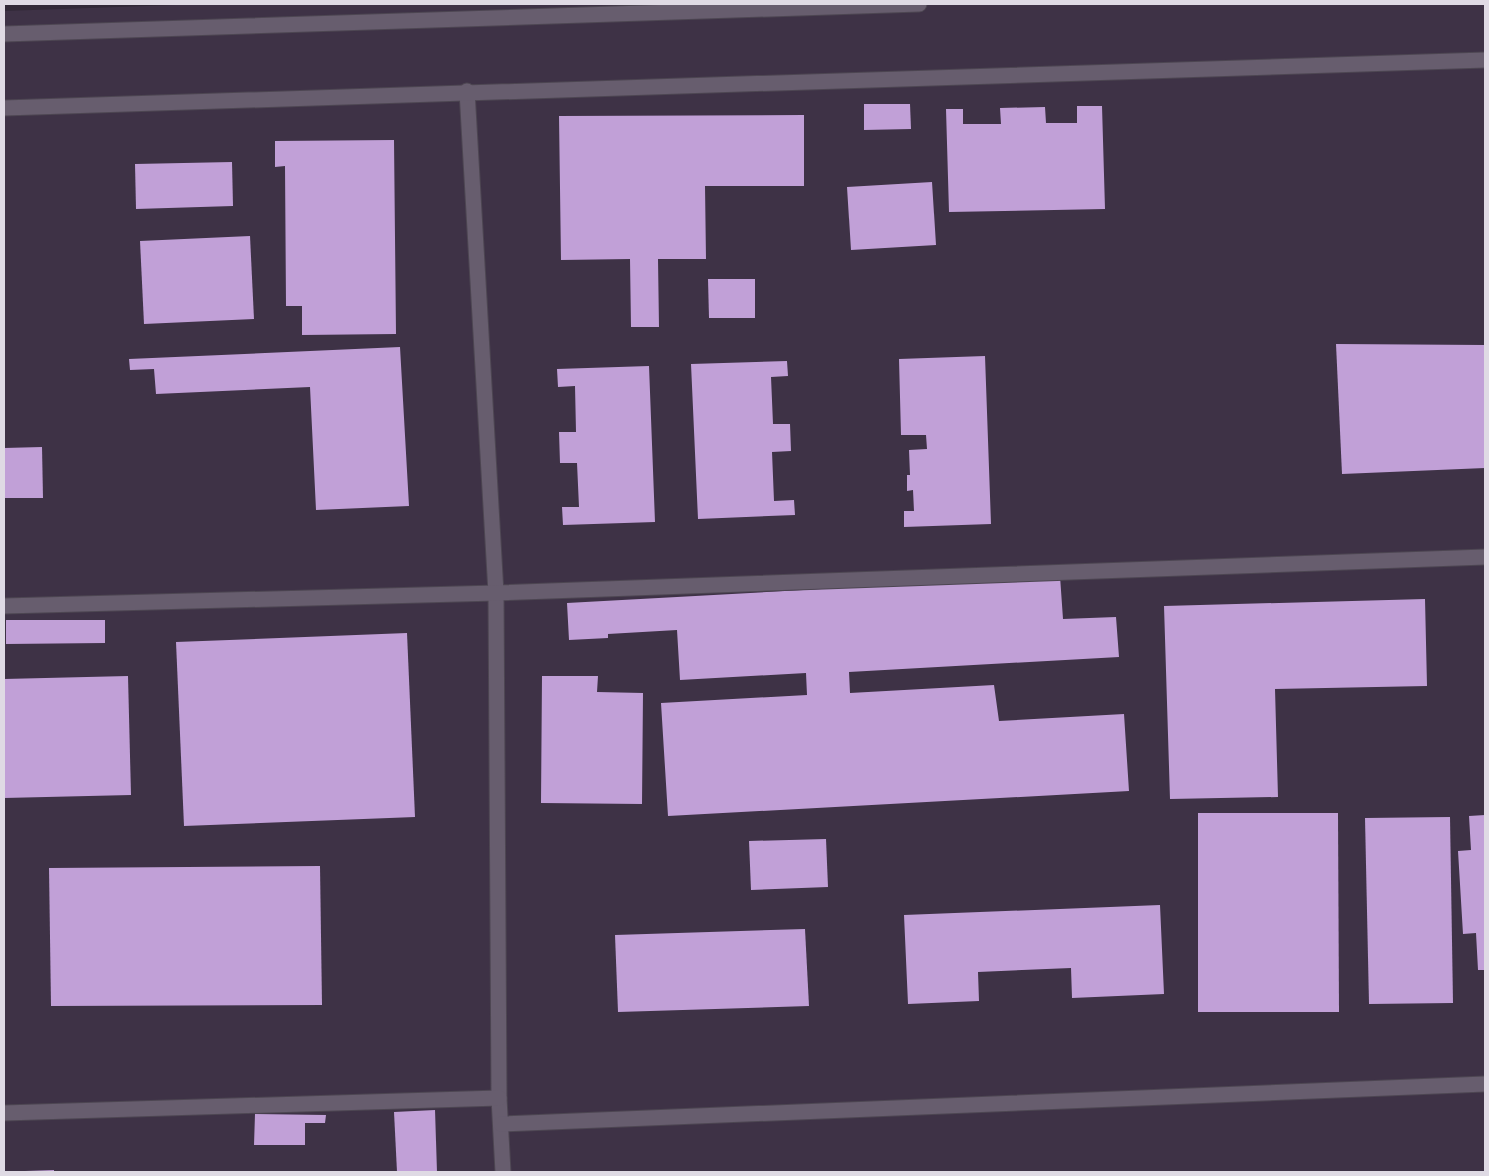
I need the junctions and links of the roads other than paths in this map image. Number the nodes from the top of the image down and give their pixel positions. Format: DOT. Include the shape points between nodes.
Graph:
graph roads {
  1 [pos="918,4"];
  2 [pos="4,34"];
  3 [pos="1485,60"];
  4 [pos="467,92"];
  5 [pos="4,108"];
  6 [pos="1485,557"];
  7 [pos="496,593"];
  8 [pos="4,606"];
  9 [pos="1485,1084"];
  10 [pos="499,1098"];
  11 [pos="4,1113"];
  12 [pos="501,1124"];
  13 [pos="503,1172"];
  1 -- 2 [label="lane"];
  3 -- 4 [label="lane"];
  4 -- 5 [label="lane"];
  4 -- 7 [label="lane"];
  6 -- 7 [label="lane"];
  7 -- 8 [label="lane"];
  7 -- 10 [label="lane"];
  9 -- 12 [label="lane"];
  10 -- 11 [label="lane"];
  10 -- 12 [label="lane"];
  12 -- 13 [label="lane"];
}
